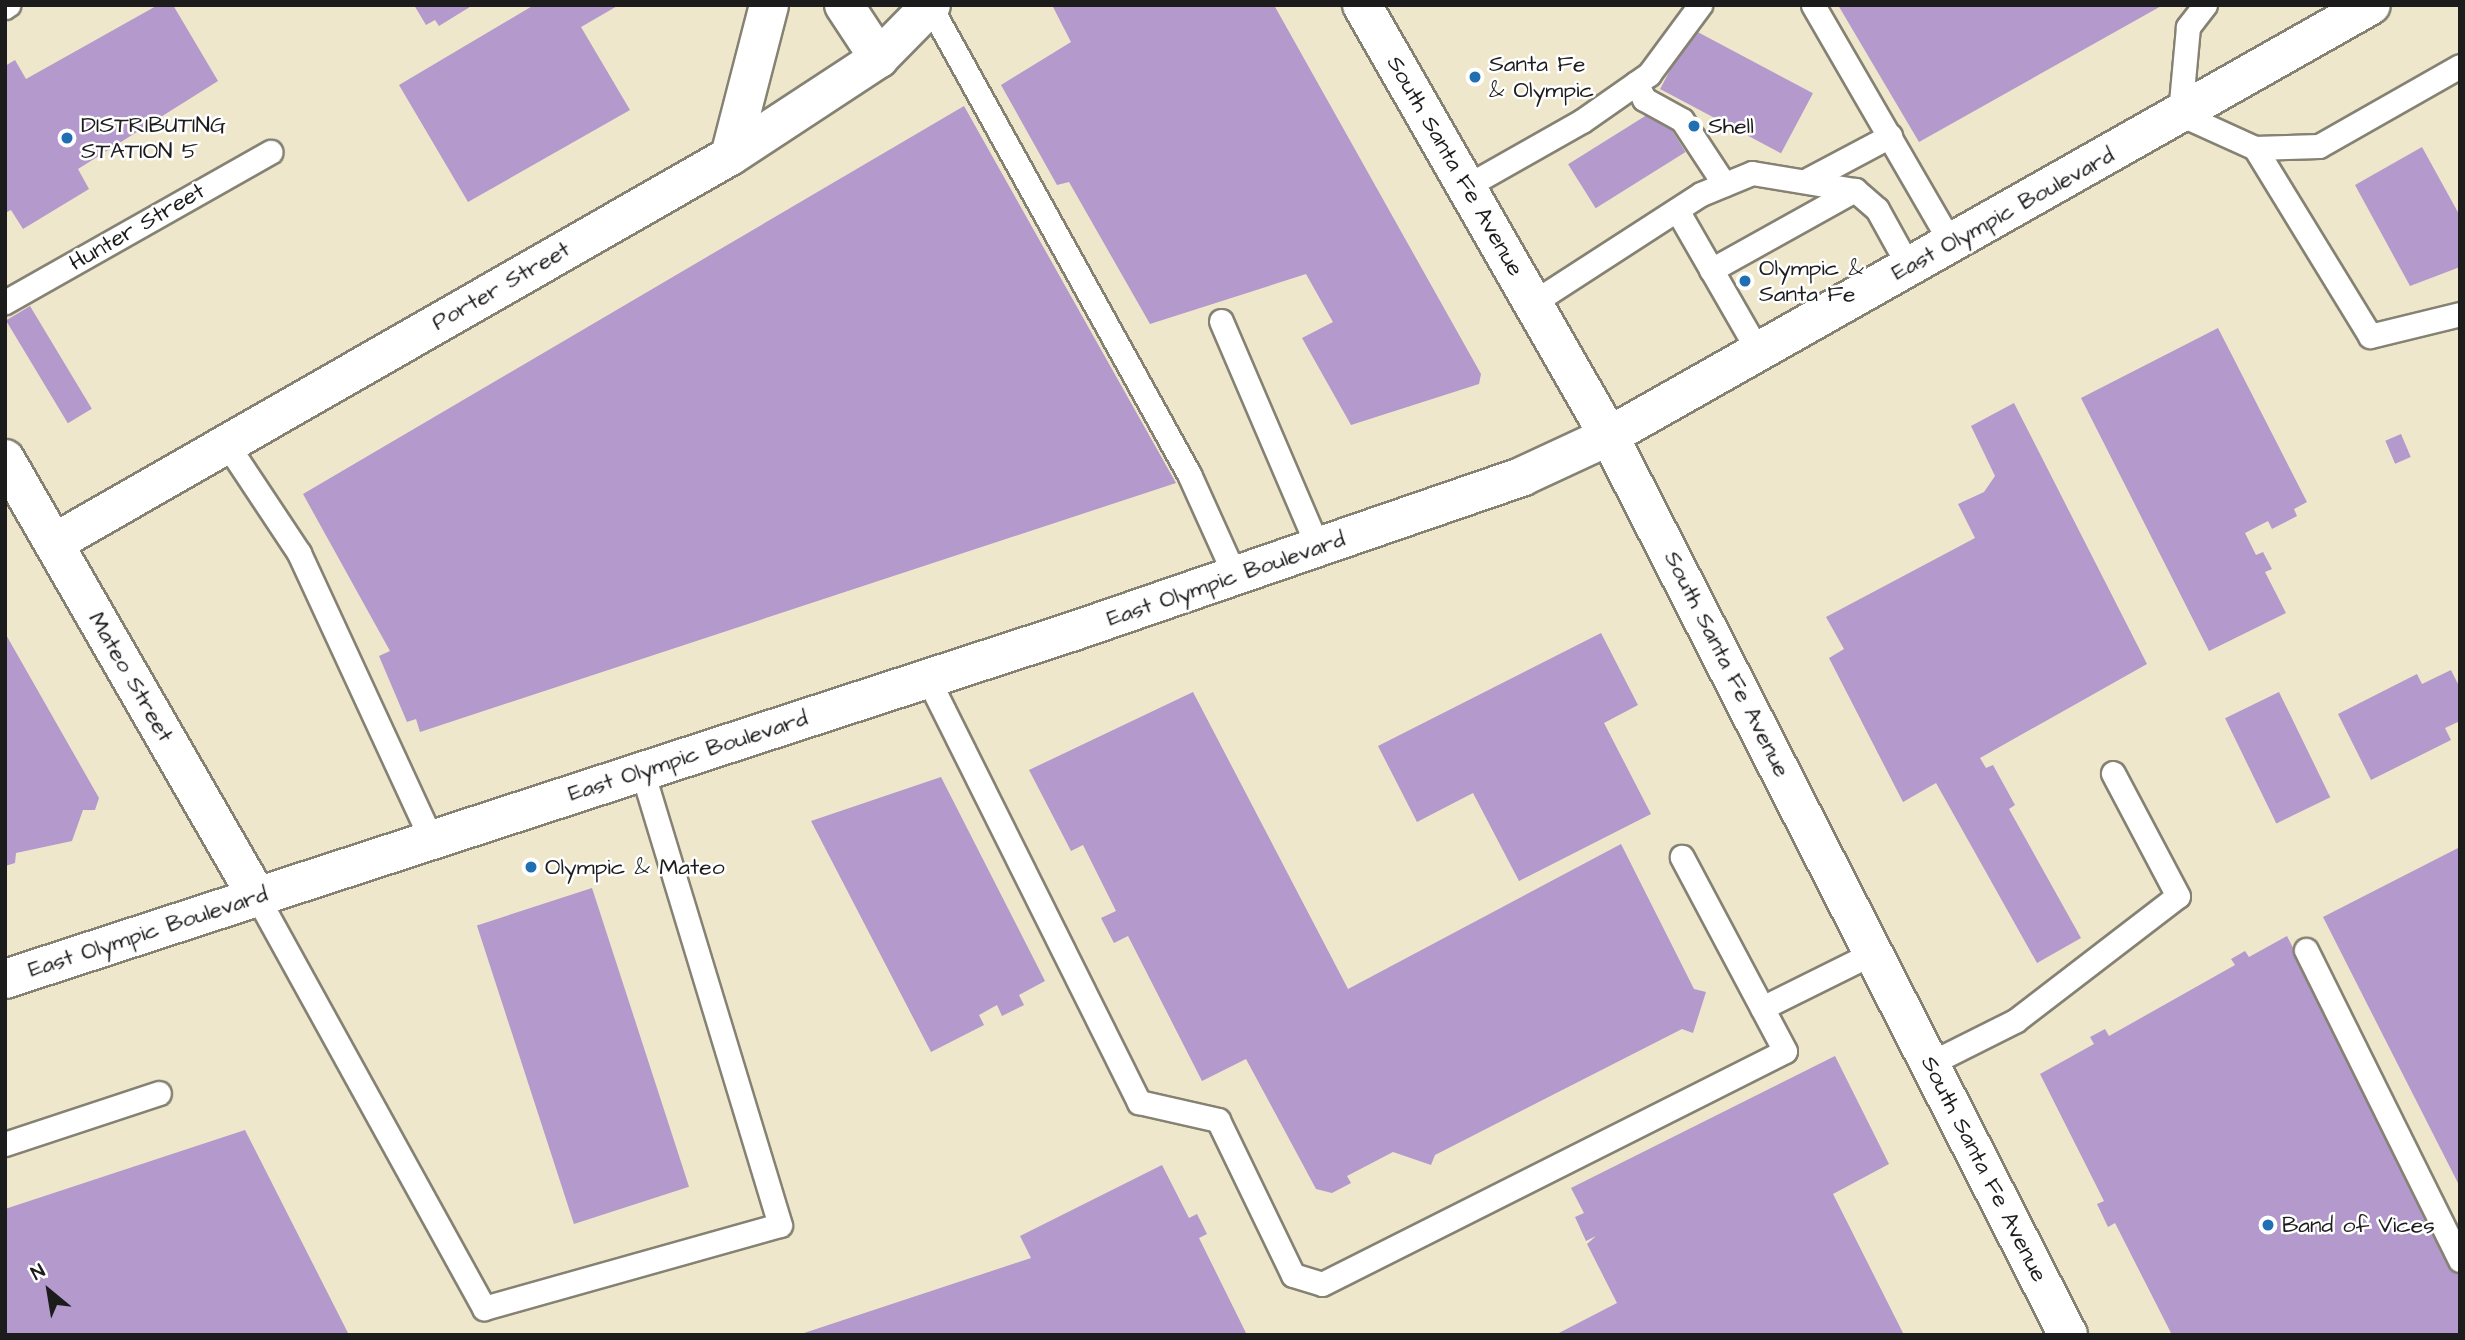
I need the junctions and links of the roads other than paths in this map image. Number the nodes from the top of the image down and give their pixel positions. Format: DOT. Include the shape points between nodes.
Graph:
graph roads {
  1 [pos="769,5"];
  2 [pos="844,5"];
  3 [pos="1362,5"];
  4 [pos="1700,5"];
  5 [pos="1813,5"];
  6 [pos="2205,5"];
  7 [pos="930,6"];
  8 [pos="2362,11"];
  9 [pos="879,58"];
  10 [pos="2460,66"];
  11 [pos="1636,83"];
  12 [pos="2180,114"];
  13 [pos="1890,136"];
  14 [pos="2255,148"];
  15 [pos="270,152"];
  16 [pos="730,156"];
  17 [pos="1809,179"];
  18 [pos="1724,184"];
  19 [pos="1467,186"];
  20 [pos="1855,190"];
  21 [pos="1677,210"];
  22 [pos="1951,243"];
  23 [pos="1909,267"];
  24 [pos="1711,270"];
  25 [pos="5,302"];
  26 [pos="1534,302"];
  27 [pos="2460,314"];
  28 [pos="1222,321"];
  29 [pos="1758,351"];
  30 [pos="1609,436"];
  31 [pos="226,443"];
  32 [pos="5,459"];
  33 [pos="54,543"];
  34 [pos="1318,547"];
  35 [pos="1235,576"];
  36 [pos="928,679"];
  37 [pos="642,771"];
  38 [pos="2113,773"];
  39 [pos="431,839"];
  40 [pos="1682,857"];
  41 [pos="256,895"];
  42 [pos="2306,950"];
  43 [pos="1875,952"];
  44 [pos="5,979"];
  45 [pos="1762,1008"];
  46 [pos="1931,1063"];
  47 [pos="159,1093"];
  48 [pos="5,1144"];
  49 [pos="2460,1260"];
  50 [pos="2068,1335"];
  1 -- 16 [label="main road"];
  2 -- 9 [label="main road"];
  3 -- 19 [label="main road, South Santa Fe Avenue"];
  4 -- 11 [label="lane"];
  5 -- 13 [label="lane"];
  6 -- 12 [label="lane" via="2188,27"];
  7 -- 9 [label="main road, Porter Street"];
  7 -- 35 [label="lane" via="1189,474"];
  8 -- 12 [label="main road, East Olympic Boulevard"];
  9 -- 16 [label="main road, Porter Street"];
  10 -- 14 [label="lane" via="2319,146"];
  11 -- 18 [label="lane" via="1644,99 1682,120"];
  11 -- 19 [label="lane"];
  12 -- 14 [label="lane"];
  12 -- 22 [label="main road, East Olympic Boulevard"];
  13 -- 17 [label="lane"];
  13 -- 22 [label="lane"];
  14 -- 27 [label="lane" via="2370,336"];
  15 -- 25 [label="lane, Hunter Street"];
  16 -- 31 [label="main road, Porter Street"];
  17 -- 18 [label="lane" via="1752,173"];
  17 -- 20 [label="lane"];
  18 -- 21 [label="lane"];
  19 -- 26 [label="main road, South Santa Fe Avenue"];
  20 -- 23 [label="lane" via="1877,209"];
  20 -- 24 [label="lane"];
  21 -- 24 [label="lane"];
  21 -- 26 [label="lane"];
  22 -- 23 [label="main road, East Olympic Boulevard"];
  23 -- 29 [label="main road, East Olympic Boulevard"];
  24 -- 29 [label="lane"];
  26 -- 30 [label="main road, South Santa Fe Avenue"];
  28 -- 34 [label="lane"];
  29 -- 30 [label="main road, East Olympic Boulevard"];
  30 -- 34 [label="main road, East Olympic Boulevard" via="1523,476"];
  30 -- 43 [label="main road, South Santa Fe Avenue"];
  31 -- 33 [label="main road, Porter Street"];
  31 -- 39 [label="lane" via="299,553"];
  32 -- 33 [label="main road, Mateo Street"];
  33 -- 41 [label="main road, Mateo Street"];
  34 -- 35 [label="main road, East Olympic Boulevard"];
  35 -- 36 [label="main road, East Olympic Boulevard"];
  36 -- 37 [label="main road, East Olympic Boulevard"];
  36 -- 45 [label="lane" via="1139,1101 1219,1120 1293,1275 1322,1284 1785,1051"];
  37 -- 39 [label="main road, East Olympic Boulevard"];
  37 -- 41 [label="lane" via="780,1225 484,1308"];
  38 -- 46 [label="lane" via="2178,896 2015,1021"];
  39 -- 41 [label="main road, East Olympic Boulevard"];
  40 -- 45 [label="lane"];
  41 -- 44 [label="main road, East Olympic Boulevard"];
  42 -- 49 [label="lane"];
  43 -- 45 [label="lane"];
  43 -- 46 [label="main road, South Santa Fe Avenue"];
  46 -- 50 [label="main road, South Santa Fe Avenue"];
  47 -- 48 [label="lane"];
}
